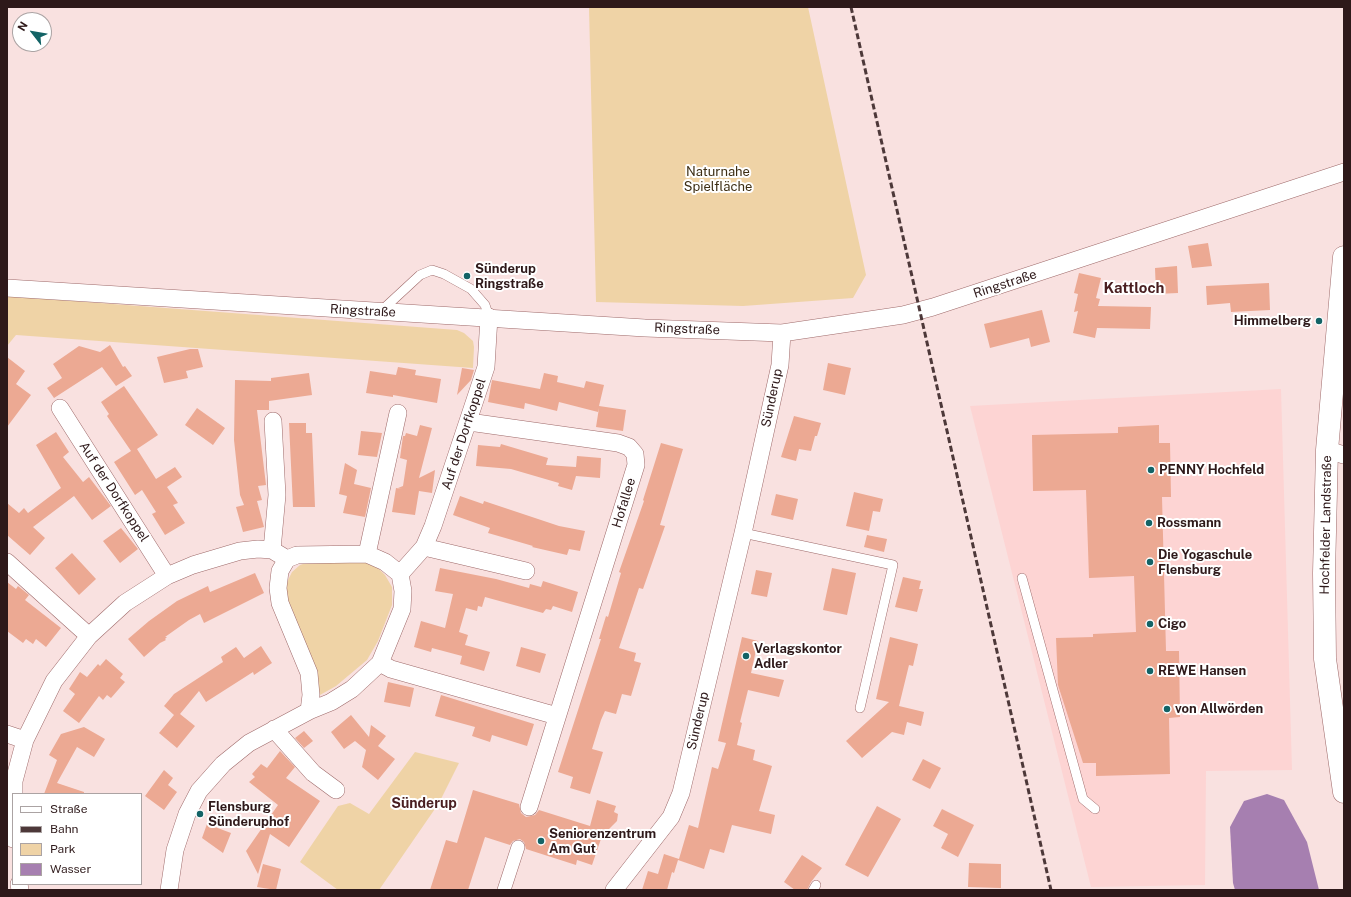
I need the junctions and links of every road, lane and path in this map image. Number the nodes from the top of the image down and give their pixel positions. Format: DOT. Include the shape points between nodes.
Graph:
graph roads {
  1 [pos="1344,172"];
  2 [pos="1344,258"];
  3 [pos="7,288"];
  4 [pos="380,312"];
  5 [pos="489,317"];
  6 [pos="782,333"];
  7 [pos="60,408"];
  8 [pos="398,413"];
  9 [pos="273,421"];
  10 [pos="469,422"];
  11 [pos="1336,452"];
  12 [pos="743,533"];
  13 [pos="424,547"];
  14 [pos="272,550"];
  15 [pos="367,554"];
  16 [pos="287,559"];
  17 [pos="7,562"];
  18 [pos="526,571"];
  19 [pos="400,574"];
  20 [pos="167,576"];
  21 [pos="1022,578"];
  22 [pos="89,636"];
  23 [pos="380,663"];
  24 [pos="860,708"];
  25 [pos="309,711"];
  26 [pos="557,716"];
  27 [pos="274,729"];
  28 [pos="7,734"];
  29 [pos="25,740"];
  30 [pos="336,790"];
  31 [pos="1344,792"];
  32 [pos="14,793"];
  33 [pos="529,807"];
  34 [pos="1094,809"];
  35 [pos="518,847"];
  36 [pos="169,890"];
  37 [pos="504,890"];
  38 [pos="614,890"];
  1 -- 6 [label="street, Ringstraße" via="933,308 903,315"];
  2 -- 11 [label="main road, Hochfelder Landstraße"];
  3 -- 4 [label="street, Ringstraße"];
  4 -- 5 [label="street, Ringstraße"];
  4 -- 5 [label="lane" via="420,274 432,270 471,289 484,305"];
  5 -- 6 [label="street, Ringstraße" via="645,328"];
  5 -- 10 [label="street, Auf der Dorfkoppel" via="486,367"];
  6 -- 12 [label="street, Sünderup" via="780,365"];
  7 -- 20 [label="street, Auf der Dorfkoppel"];
  8 -- 15 [label="street"];
  9 -- 14 [label="street" via="276,495"];
  10 -- 13 [label="street, Auf der Dorfkoppel"];
  10 -- 26 [label="street, Hofallee" via="618,443 629,447 635,454 636,465"];
  11 -- 31 [label="main road, Hochfelder Landstraße" via="1324,573 1325,658"];
  12 -- 24 [label="lane" via="893,565"];
  12 -- 38 [label="street, Sünderup" via="681,793 671,817"];
  13 -- 18 [label="street"];
  13 -- 19 [label="street, Auf der Dorfkoppel"];
  14 -- 16 [label="street"];
  14 -- 20 [label="street" via="240,551"];
  15 -- 16 [label="street" via="311,553"];
  15 -- 19 [label="street" via="385,562"];
  16 -- 25 [label="street" via="280,572 280,603 309,673"];
  17 -- 22 [label="street"];
  19 -- 23 [label="street" via="403,591 402,609"];
  20 -- 22 [label="street" via="125,603"];
  21 -- 34 [label="lane" via="1083,800"];
  22 -- 29 [label="street" via="54,681"];
  23 -- 25 [label="street" via="352,689 331,702"];
  23 -- 26 [label="street" via="391,669"];
  25 -- 27 [label="street"];
  26 -- 33 [label="street, Hofallee"];
  27 -- 30 [label="street" via="313,773"];
  27 -- 36 [label="street" via="249,743 223,764 199,791 187,814 175,850"];
  28 -- 29 [label="street"];
  29 -- 32 [label="street" via="14,781"];
  35 -- 37 [label="street"];
}
